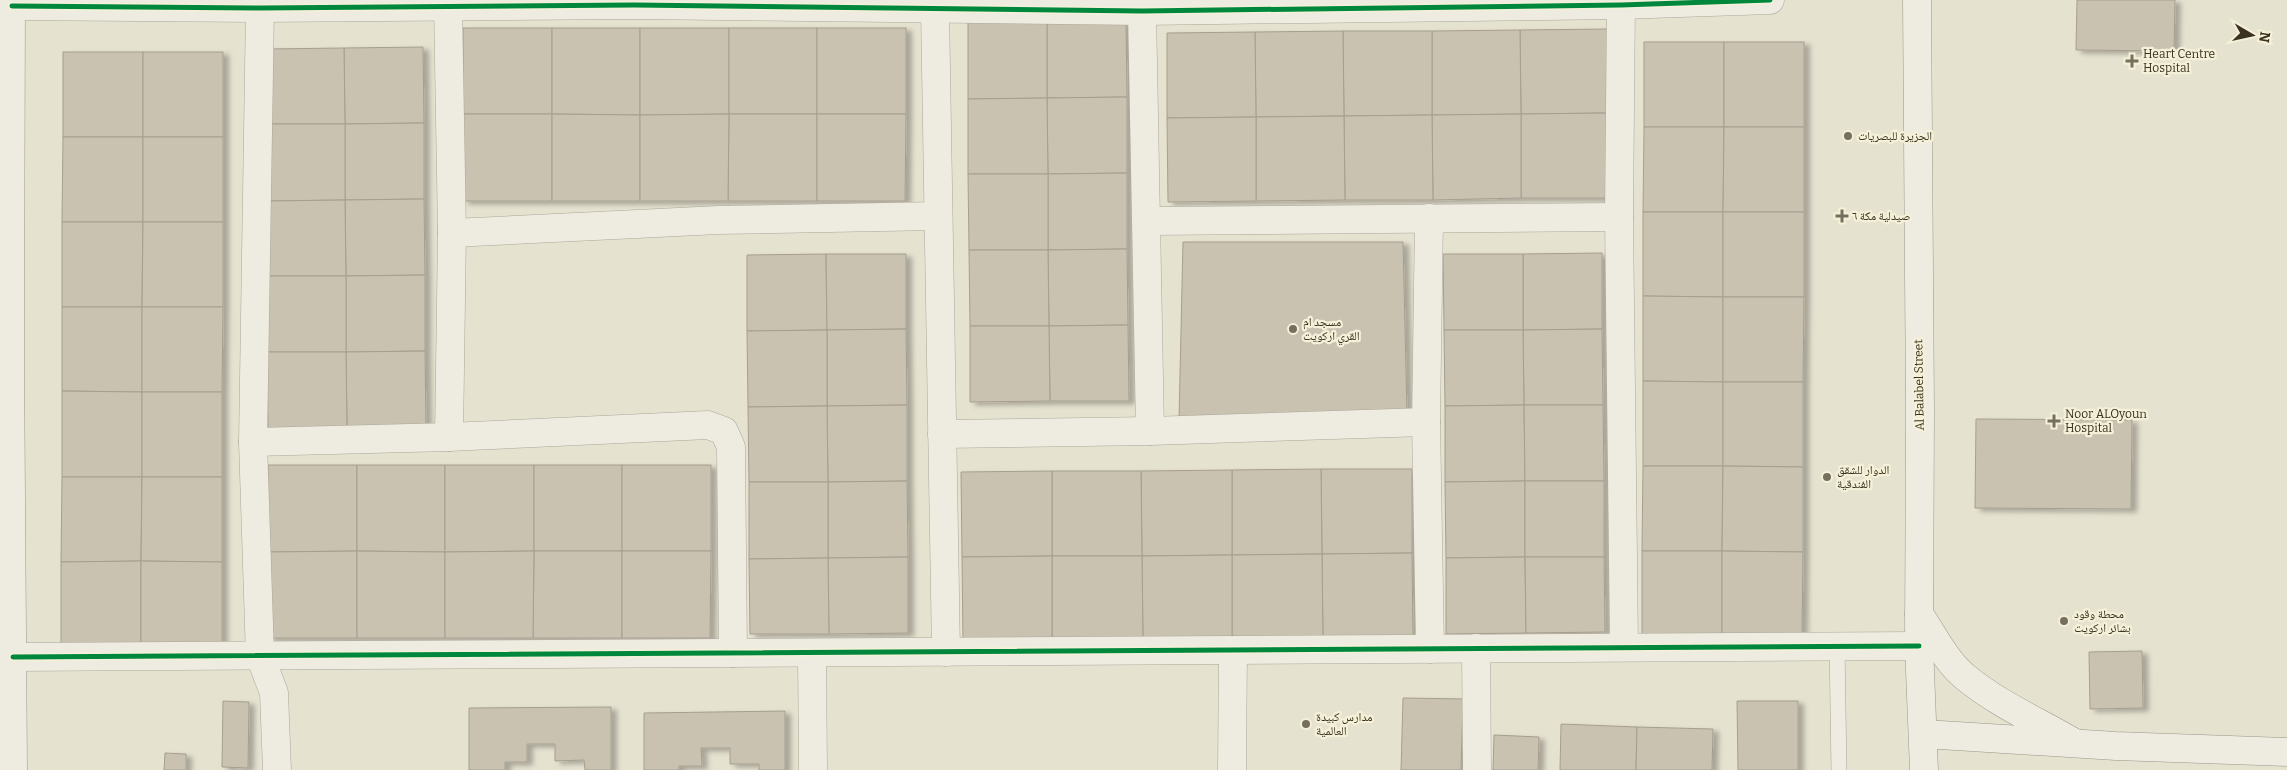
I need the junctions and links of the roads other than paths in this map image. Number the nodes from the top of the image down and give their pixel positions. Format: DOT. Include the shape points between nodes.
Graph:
graph roads {
  1 [pos="1770,0"];
  2 [pos="1917,0"];
  3 [pos="634,2"];
  4 [pos="12,3"];
  5 [pos="1621,3"];
  6 [pos="1212,4"];
  7 [pos="448,5"];
  8 [pos="260,8"];
  9 [pos="935,10"];
  10 [pos="1142,11"];
  11 [pos="937,216"];
  12 [pos="1619,217"];
  13 [pos="1428,218"];
  14 [pos="1147,221"];
  15 [pos="452,234"];
  16 [pos="5,359"];
  17 [pos="1426,422"];
  18 [pos="1150,431"];
  19 [pos="942,434"];
  20 [pos="449,437"];
  21 [pos="253,442"];
  22 [pos="6,574"];
  23 [pos="1919,614"];
  24 [pos="1837,646"];
  25 [pos="1919,646"];
  26 [pos="1624,647"];
  27 [pos="1476,648"];
  28 [pos="1430,649"];
  29 [pos="1232,650"];
  30 [pos="946,652"];
  31 [pos="733,653"];
  32 [pos="812,654"];
  33 [pos="260,656"];
  34 [pos="13,657"];
  35 [pos="1924,734"];
  36 [pos="2077,744"];
  37 [pos="2287,752"];
  38 [pos="13,770"];
  39 [pos="277,770"];
  40 [pos="813,770"];
  41 [pos="1232,770"];
  42 [pos="1477,770"];
  43 [pos="1838,770"];
  44 [pos="1924,770"];
  1 -- 5 [label="street"];
  2 -- 23 [label="street, Al Balabel Street"];
  3 -- 7 [label="street"];
  3 -- 9 [label="street"];
  4 -- 8 [label="street"];
  4 -- 16 [label="street"];
  5 -- 6 [label="street"];
  5 -- 12 [label="street"];
  6 -- 10 [label="street"];
  7 -- 8 [label="street"];
  7 -- 15 [label="street"];
  8 -- 21 [label="street"];
  9 -- 10 [label="street"];
  9 -- 11 [label="street"];
  10 -- 14 [label="street"];
  11 -- 15 [label="street" via="719,220"];
  11 -- 19 [label="street"];
  12 -- 13 [label="street"];
  12 -- 26 [label="street"];
  13 -- 14 [label="street"];
  13 -- 17 [label="street"];
  14 -- 18 [label="street"];
  15 -- 20 [label="street"];
  16 -- 22 [label="street"];
  17 -- 18 [label="street"];
  17 -- 28 [label="street"];
  18 -- 19 [label="street"];
  19 -- 30 [label="street"];
  20 -- 21 [label="street"];
  20 -- 31 [label="street" via="708,425 724,431 731,447"];
  21 -- 33 [label="street"];
  22 -- 34 [label="street"];
  23 -- 25 [label="street, Al Balabel Street"];
  23 -- 36 [label="street" via="1964,675 1994,698"];
  24 -- 25 [label="street"];
  24 -- 26 [label="street"];
  24 -- 43 [label="lane"];
  25 -- 35 [label="street, Al Balabel Street"];
  26 -- 27 [label="street"];
  27 -- 28 [label="street"];
  27 -- 42 [label="street"];
  28 -- 29 [label="street"];
  29 -- 30 [label="street"];
  29 -- 41 [label="street"];
  30 -- 32 [label="street"];
  31 -- 32 [label="street"];
  31 -- 33 [label="street"];
  32 -- 40 [label="street"];
  33 -- 34 [label="street"];
  33 -- 39 [label="street" via="274,693"];
  34 -- 38 [label="street"];
  35 -- 36 [label="street"];
  35 -- 44 [label="street, Al Balabel Street"];
  36 -- 37 [label="street"];
}
